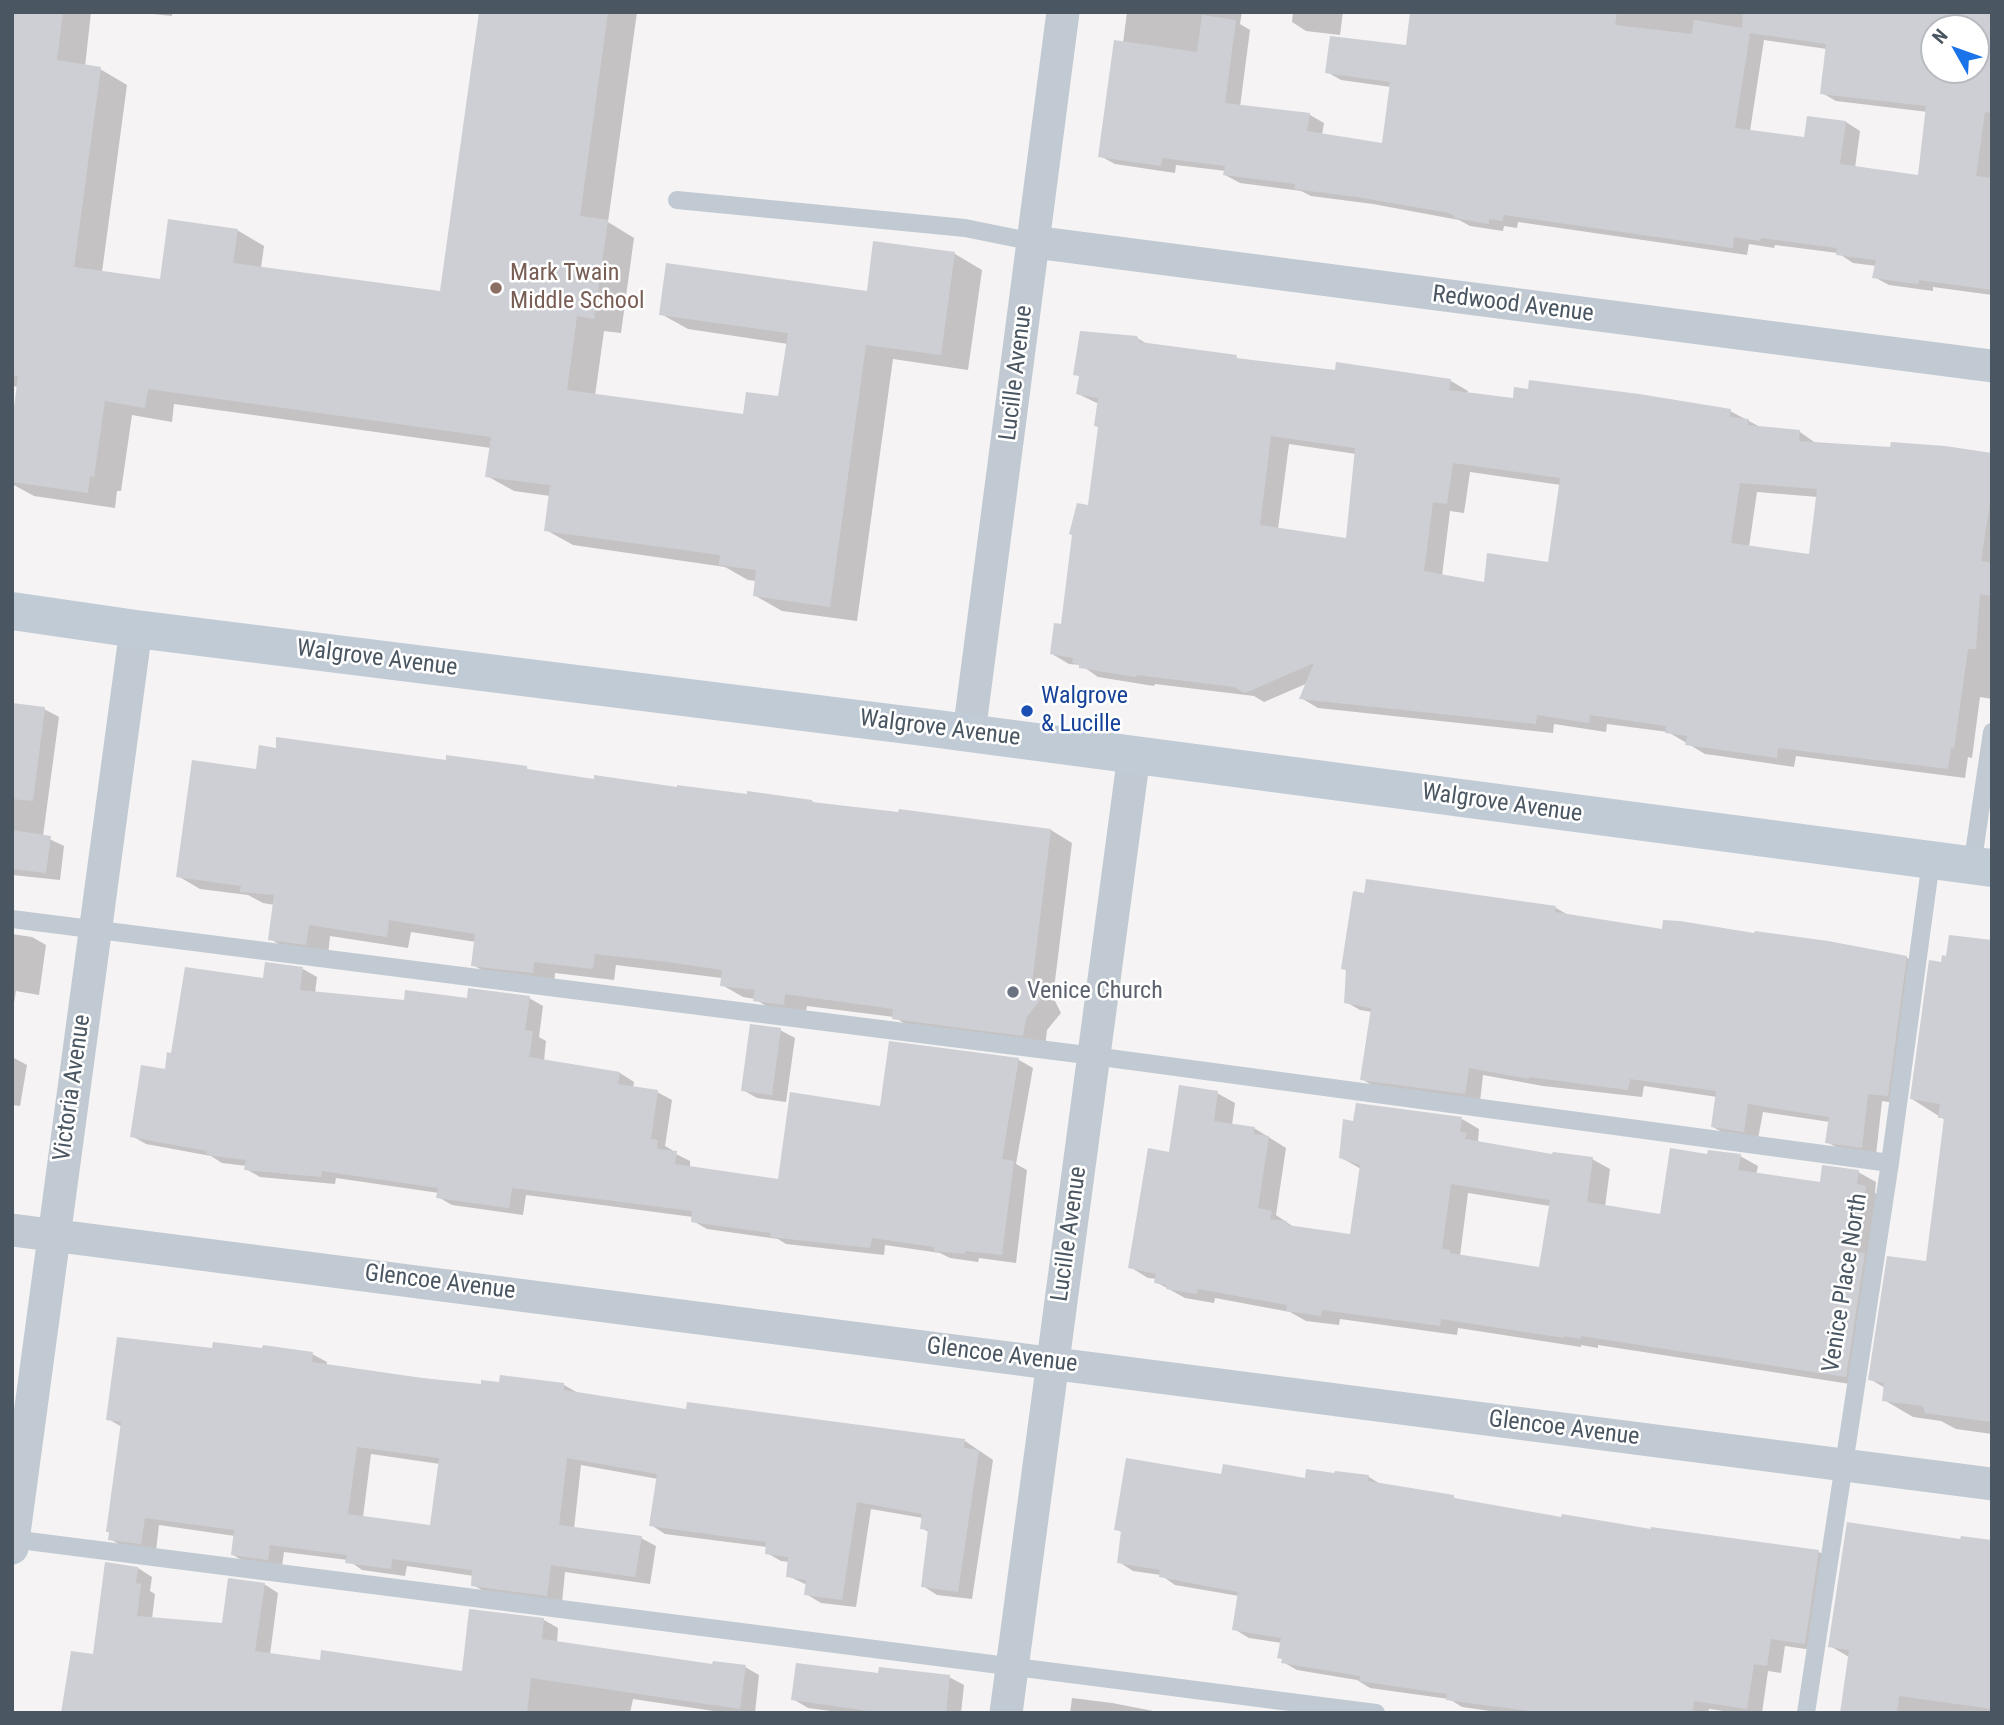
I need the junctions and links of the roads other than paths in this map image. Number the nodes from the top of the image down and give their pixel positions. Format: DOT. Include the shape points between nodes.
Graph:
graph roads {
  1 [pos="1063,12"];
  2 [pos="677,200"];
  3 [pos="1034,242"];
  4 [pos="1992,366"];
  5 [pos="12,611"];
  6 [pos="136,629"];
  7 [pos="1992,732"];
  8 [pos="969,733"];
  9 [pos="1134,755"];
  10 [pos="1931,860"];
  11 [pos="1982,867"];
  12 [pos="12,919"];
  13 [pos="96,931"];
  14 [pos="1094,1056"];
  15 [pos="1890,1163"];
  16 [pos="12,1230"];
  17 [pos="54,1236"];
  18 [pos="1053,1363"];
  19 [pos="1842,1465"];
  20 [pos="1992,1484"];
  21 [pos="13,1542"];
  22 [pos="1012,1667"];
  23 [pos="1006,1713"];
  24 [pos="1376,1713"];
  25 [pos="1806,1713"];
  1 -- 3 [label="street, Lucille Avenue"];
  2 -- 3 [label="lane" via="965,228"];
  3 -- 4 [label="street, Redwood Avenue"];
  3 -- 8 [label="street, Lucille Avenue"];
  5 -- 6 [label="street, Walgrove Avenue"];
  6 -- 8 [label="street, Walgrove Avenue"];
  6 -- 13 [label="street, Victoria Avenue"];
  7 -- 11 [label="lane"];
  8 -- 9 [label="street, Walgrove Avenue"];
  9 -- 10 [label="street, Walgrove Avenue"];
  9 -- 14 [label="street, Lucille Avenue"];
  10 -- 11 [label="street, Walgrove Avenue"];
  10 -- 15 [label="lane, Venice Place North"];
  12 -- 13 [label="lane"];
  13 -- 14 [label="lane"];
  13 -- 17 [label="street, Victoria Avenue"];
  14 -- 15 [label="lane"];
  14 -- 18 [label="street, Lucille Avenue"];
  15 -- 19 [label="lane, Venice Place North"];
  16 -- 17 [label="street, Glencoe Avenue"];
  17 -- 18 [label="street, Glencoe Avenue"];
  17 -- 21 [label="street, Victoria Avenue"];
  18 -- 19 [label="street, Glencoe Avenue"];
  18 -- 22 [label="street, Lucille Avenue"];
  19 -- 20 [label="street, Glencoe Avenue"];
  19 -- 25 [label="lane, Venice Place North"];
  21 -- 22 [label="lane"];
  22 -- 23 [label="street, Lucille Avenue"];
  22 -- 24 [label="lane"];
}
